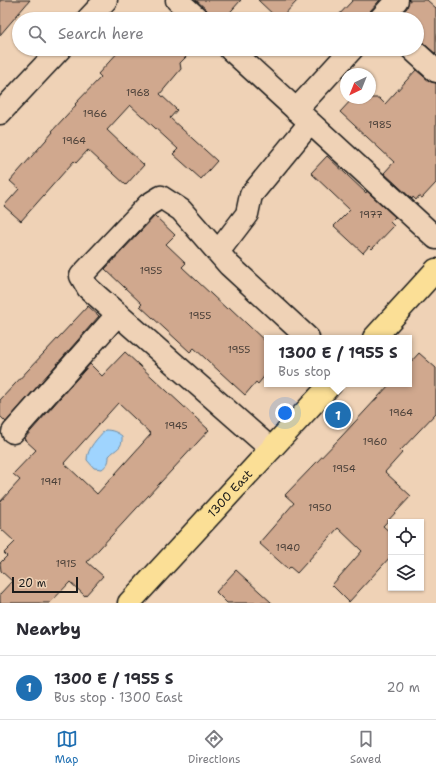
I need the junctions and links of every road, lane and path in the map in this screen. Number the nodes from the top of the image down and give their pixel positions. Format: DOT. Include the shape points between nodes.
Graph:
graph roads {
  1 [pos="106,0"];
  2 [pos="177,0"];
  3 [pos="397,0"];
  4 [pos="95,12"];
  5 [pos="190,12"];
  6 [pos="386,12"];
  7 [pos="53,56"];
  8 [pos="238,56"];
  9 [pos="347,56"];
  10 [pos="420,56"];
  11 [pos="436,71"];
  12 [pos="0,113"];
  13 [pos="303,116"];
  14 [pos="436,238"];
  15 [pos="218,252"];
  16 [pos="436,270"];
  17 [pos="118,314"];
  18 [pos="305,335"];
  19 [pos="377,335"];
  20 [pos="328,387"];
  21 [pos="13,432"];
  22 [pos="271,449"];
  23 [pos="129,603"];
  1 -- 4 [label="street"];
  2 -- 5 [label="street"];
  3 -- 6 [label="street"];
  7 -- 12 [label="street"];
  8 -- 13 [label="street"];
  9 -- 13 [label="street"];
  10 -- 11 [label="street"];
  13 -- 14 [label="street"];
  13 -- 15 [label="street" via="251,194 247,214"];
  15 -- 17 [label="street" via="181,210 161,198 148,205 81,276 88,288"];
  15 -- 18 [label="street"];
  16 -- 19 [label="main road"];
  17 -- 21 [label="street"];
  17 -- 22 [label="street"];
  20 -- 22 [label="main road, 1300 East"];
  22 -- 23 [label="main road, 1300 East"];
}
